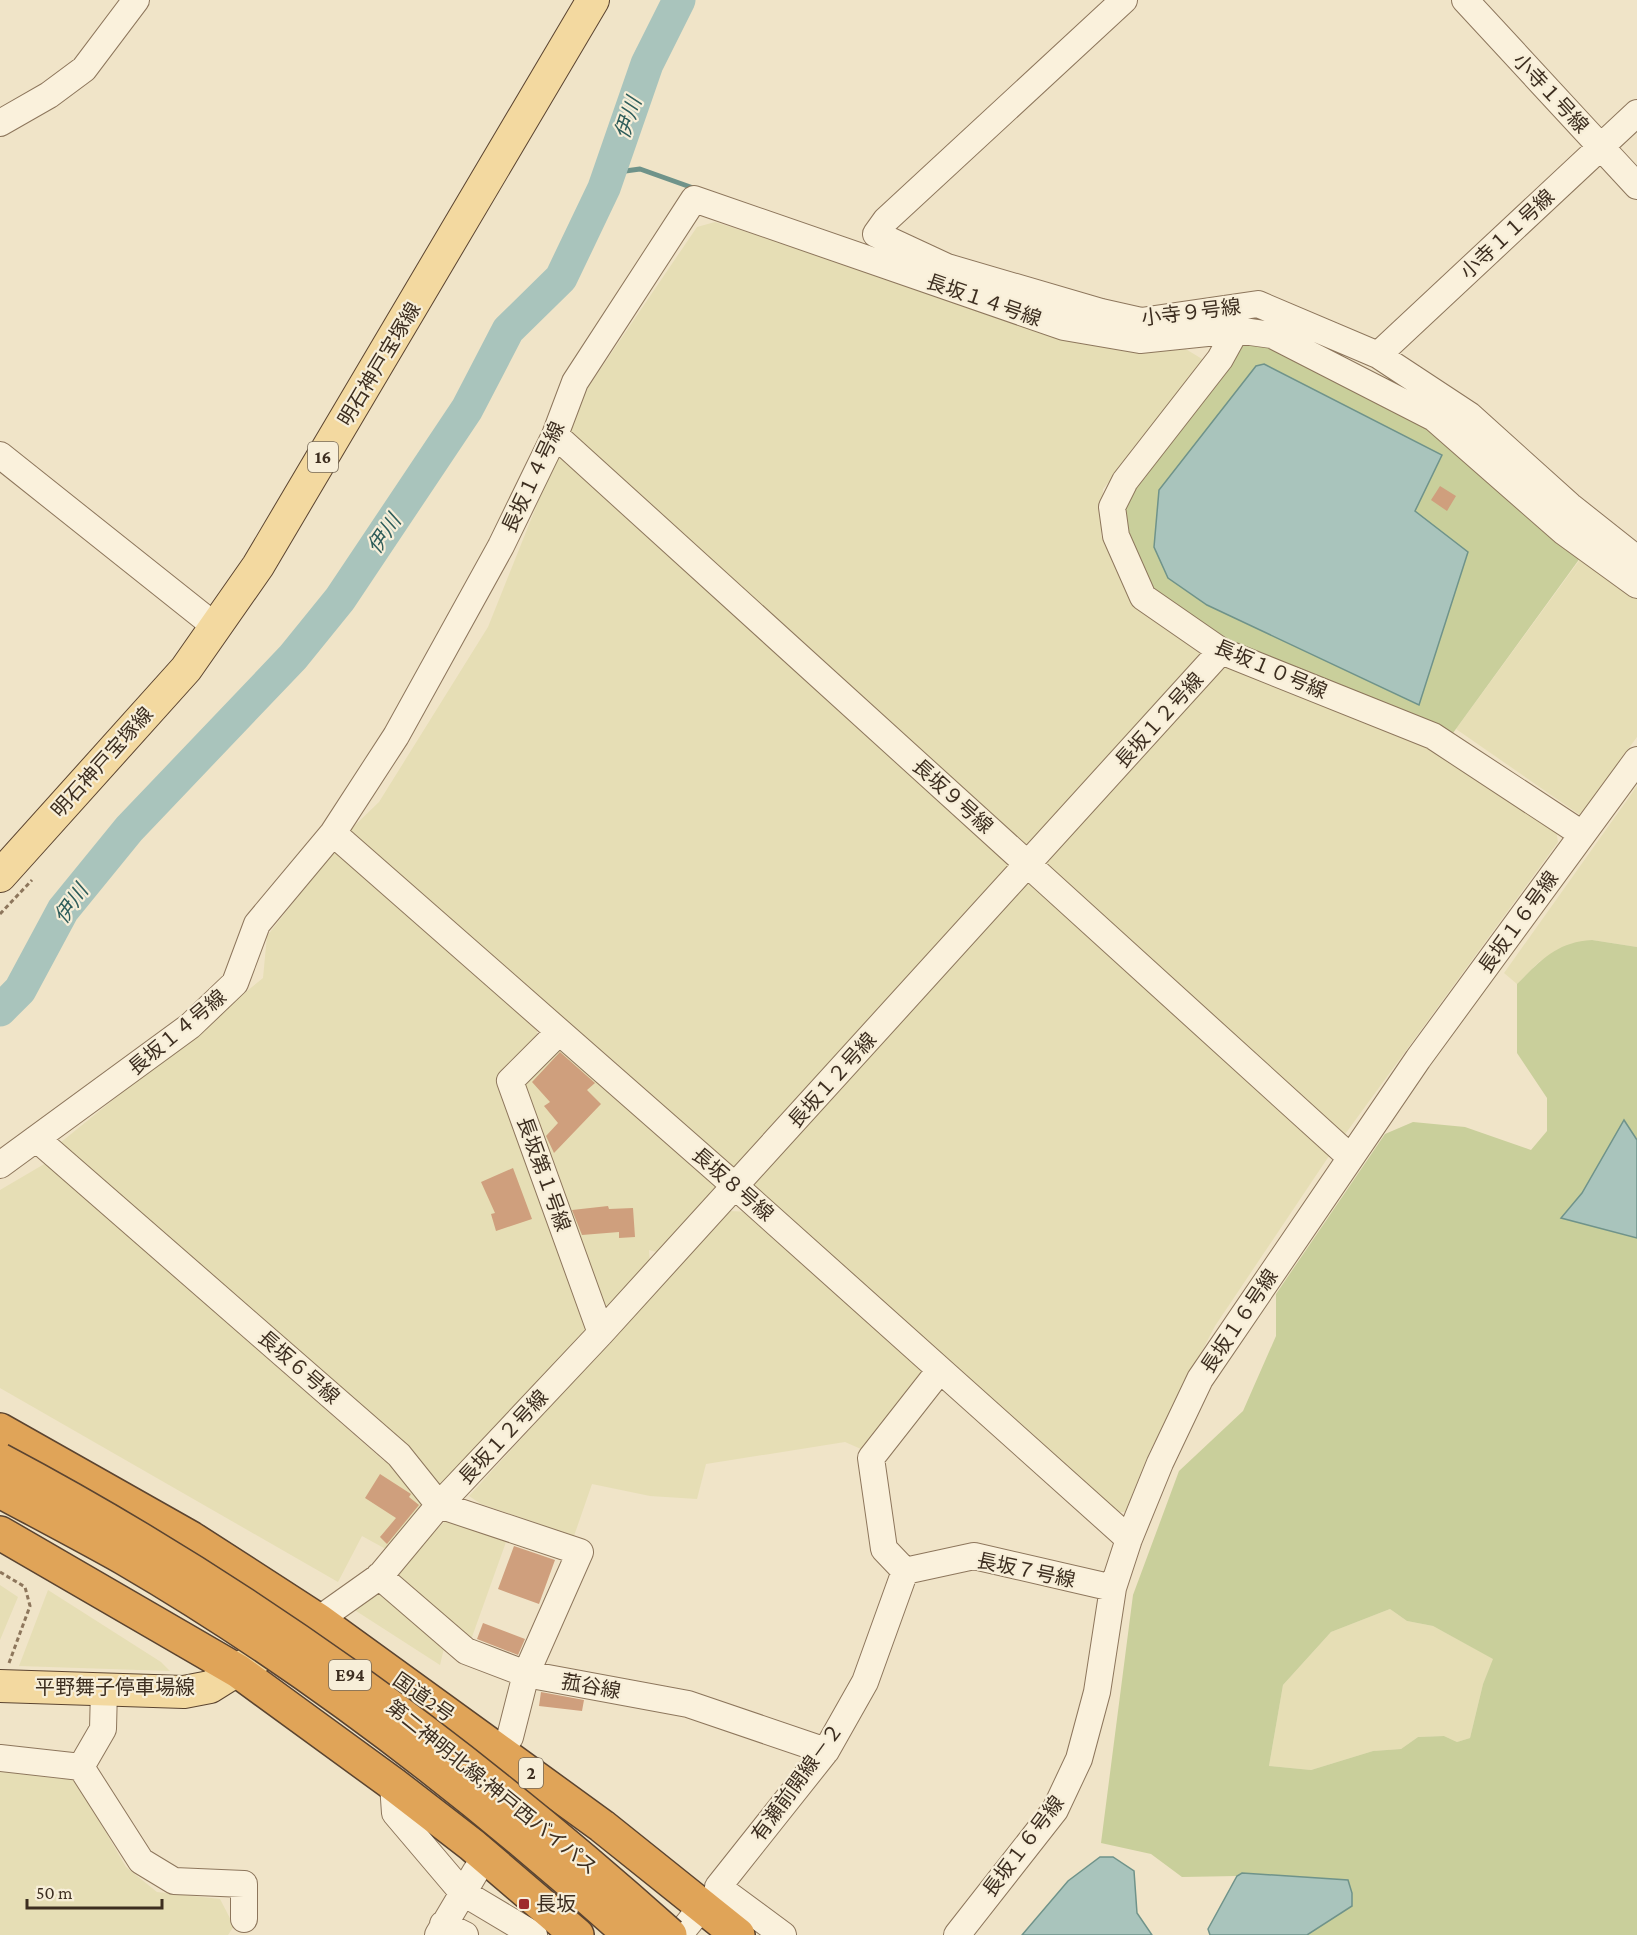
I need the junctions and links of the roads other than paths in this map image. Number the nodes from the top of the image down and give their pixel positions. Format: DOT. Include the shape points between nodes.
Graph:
graph roads {
  1 [pos="136,0"];
  2 [pos="593,0"];
  3 [pos="1124,0"];
  4 [pos="1465,0"];
  5 [pos="1637,113"];
  6 [pos="0,123"];
  7 [pos="1601,147"];
  8 [pos="1637,186"];
  9 [pos="869,247"];
  10 [pos="1236,330"];
  11 [pos="1378,355"];
  12 [pos="555,435"];
  13 [pos="1483,443"];
  14 [pos="0,455"];
  15 [pos="1637,558"];
  16 [pos="1637,585"];
  17 [pos="216,627"];
  18 [pos="1221,651"];
  19 [pos="1637,760"];
  20 [pos="333,833"];
  21 [pos="1582,834"];
  22 [pos="1029,864"];
  23 [pos="0,876"];
  24 [pos="559,1032"];
  25 [pos="38,1140"];
  26 [pos="1350,1157"];
  27 [pos="0,1165"];
  28 [pos="735,1186"];
  29 [pos="602,1333"];
  30 [pos="940,1370"];
  31 [pos="0,1430"];
  32 [pos="0,1460"];
  33 [pos="0,1491"];
  34 [pos="439,1505"];
  35 [pos="0,1533"];
  36 [pos="1129,1539"];
  37 [pos="905,1571"];
  38 [pos="379,1576"];
  39 [pos="1113,1588"];
  40 [pos="318,1620"];
  41 [pos="237,1671"];
  42 [pos="526,1674"];
  43 [pos="4,1676"];
  44 [pos="104,1689"];
  45 [pos="510,1737"];
  46 [pos="826,1750"];
  47 [pos="0,1758"];
  48 [pos="500,1766"];
  49 [pos="81,1767"];
  50 [pos="393,1784"];
  51 [pos="497,1810"];
  52 [pos="494,1842"];
  53 [pos="469,1881"];
  54 [pos="244,1919"];
  55 [pos="680,1930"];
  56 [pos="449,1931"];
  57 [pos="534,1935"];
  58 [pos="577,1935"];
  59 [pos="630,1935"];
  60 [pos="648,1935"];
  61 [pos="738,1935"];
  62 [pos="783,1935"];
  63 [pos="957,1935"];
  1 -- 6 [label="street" via="84,69"];
  2 -- 17 [label="main road, 明石神戸宝塚線 / 16" via="276,535"];
  3 -- 9 [label="street" via="886,220"];
  4 -- 7 [label="street, 小寺１号線"];
  5 -- 7 [label="street, 小寺１１号線"];
  7 -- 8 [label="street, 小寺１号線"];
  7 -- 11 [label="street, 小寺１１号線"];
  9 -- 10 [label="street, 長坂１４号線" via="1064,327 1140,340"];
  9 -- 11 [label="street, 小寺９号線" via="1140,321 1258,304"];
  9 -- 12 [label="street, 長坂１４号線" via="694,199 575,382"];
  10 -- 13 [label="street, 長坂１４号線" via="1272,335"];
  10 -- 18 [label="street, 長坂１０号線" via="1220,359 1125,482 1112,507 1116,536 1143,597"];
  11 -- 13 [label="street, 小寺９号線" via="1469,415"];
  12 -- 20 [label="street, 長坂１４号線" via="501,546 402,726"];
  12 -- 22 [label="street, 長坂９号線"];
  13 -- 15 [label="street, 小寺９号線"];
  13 -- 16 [label="street" via="1564,532"];
  14 -- 17 [label="street"];
  17 -- 23 [label="main road, 明石神戸宝塚線 / 16" via="186,669"];
  18 -- 21 [label="street, 長坂１０号線" via="1433,736"];
  18 -- 22 [label="street, 長坂１２号線"];
  19 -- 21 [label="street, 長坂１６号線"];
  20 -- 24 [label="street, 長坂８号線"];
  20 -- 25 [label="street, 長坂１４号線" via="257,924 235,983 190,1026"];
  21 -- 26 [label="street, 長坂１６号線"];
  22 -- 26 [label="street, 長坂９号線"];
  22 -- 28 [label="street, 長坂１２号線"];
  24 -- 28 [label="street, 長坂８号線"];
  24 -- 29 [label="street, 長坂第１号線" via="510,1081"];
  25 -- 27 [label="street, 長坂１４号線"];
  25 -- 34 [label="street, 長坂６号線" via="399,1455"];
  26 -- 36 [label="street, 長坂１６号線" via="1200,1379"];
  28 -- 29 [label="street, 長坂１２号線"];
  28 -- 30 [label="street, 長坂８号線"];
  29 -- 34 [label="street, 長坂１２号線"];
  30 -- 36 [label="street, 長坂８号線"];
  30 -- 37 [label="street" via="871,1458 884,1549"];
  31 -- 40 [label="highway, 国道2号 / 2" via="191,1538"];
  32 -- 55 [label="highway, 第二神明北線;神戸西バイパス / E94, bridge" via="141,1537 330,1660"];
  33 -- 59 [label="highway, 第二神明北線;神戸西バイパス / E94, bridge" via="124,1558 319,1684 423,1760"];
  34 -- 38 [label="street, 長坂１２号線"];
  34 -- 42 [label="street" via="580,1552"];
  35 -- 41 [label="highway"];
  36 -- 39 [label="street, 長坂１６号線"];
  37 -- 39 [label="street, 長坂７号線" via="974,1556"];
  37 -- 46 [label="street, 有瀬前開線－２" via="865,1682"];
  38 -- 40 [label="street, 長坂１２号線"];
  38 -- 42 [label="street, 菰谷線" via="466,1652"];
  39 -- 63 [label="street, 長坂１６号線" via="1097,1692 1080,1759 1055,1810"];
  40 -- 41 [label="main road, 平野舞子停車場線"];
  40 -- 61 [label="highway, 国道2号 / 2" via="594,1820"];
  41 -- 44 [label="main road, 平野舞子停車場線" via="210,1687 184,1692"];
  41 -- 50 [label="highway"];
  42 -- 45 [label="street"];
  42 -- 46 [label="street, 菰谷線" via="688,1704"];
  43 -- 44 [label="main road, 平野舞子停車場線"];
  44 -- 49 [label="street" via="103,1729"];
  46 -- 62 [label="street, 有瀬前開線－２" via="718,1887"];
  47 -- 49 [label="street"];
  48 -- 51 [label="street"];
  49 -- 54 [label="street" via="141,1861 174,1881 244,1884"];
  50 -- 53 [label="street" via="394,1813"];
  50 -- 58 [label="highway"];
  51 -- 52 [label="street"];
  51 -- 60 [label="street" via="609,1898"];
  53 -- 56 [label="street"];
  53 -- 57 [label="street"];
}
